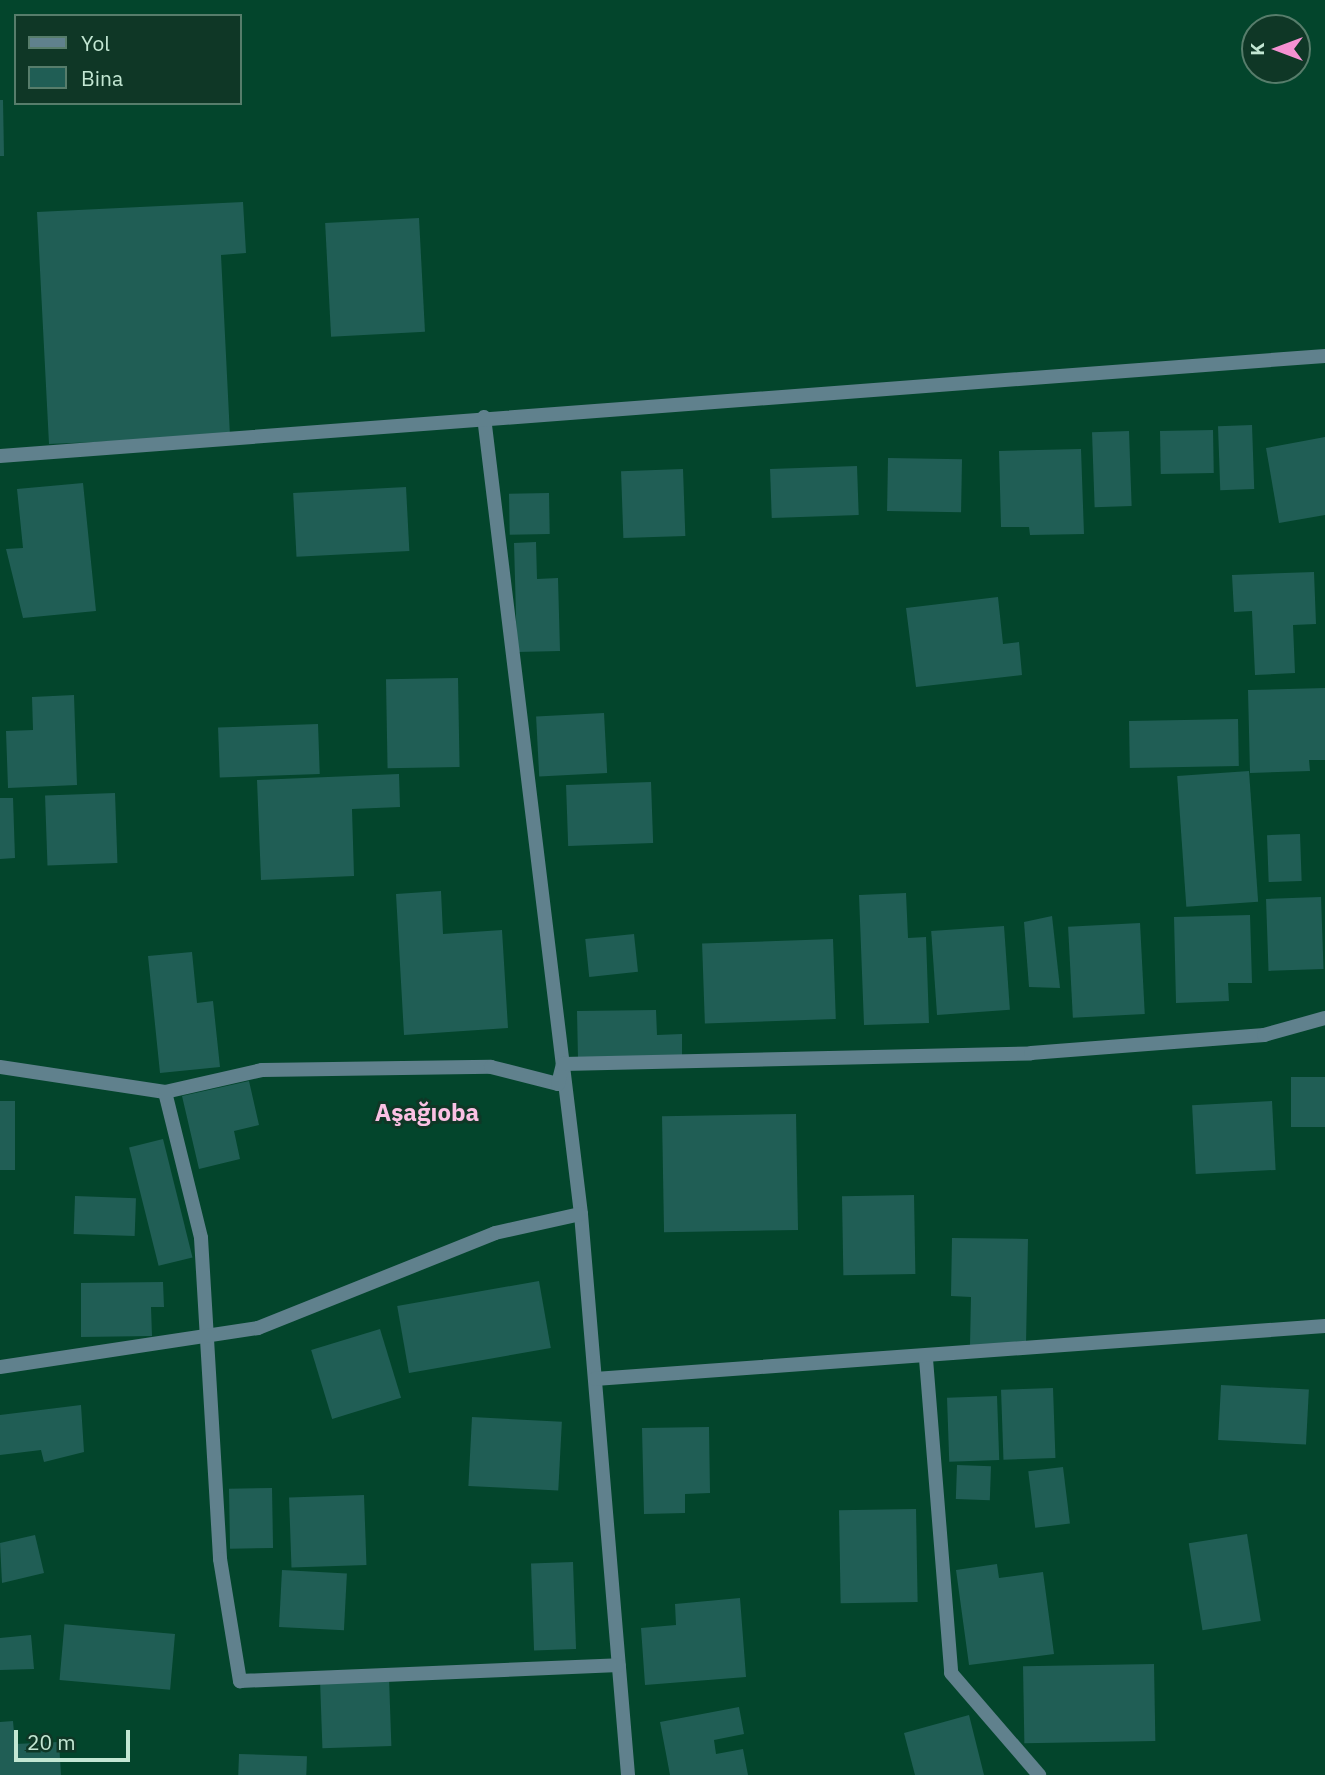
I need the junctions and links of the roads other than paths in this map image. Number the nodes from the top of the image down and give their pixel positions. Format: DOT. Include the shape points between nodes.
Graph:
graph roads {
  1 [pos="1325,356"];
  2 [pos="484,417"];
  3 [pos="0,457"];
  4 [pos="1325,1018"];
  5 [pos="563,1064"];
  6 [pos="0,1067"];
  7 [pos="165,1092"];
  8 [pos="581,1214"];
  9 [pos="1325,1326"];
  10 [pos="204,1337"];
  11 [pos="926,1359"];
  12 [pos="0,1367"];
  13 [pos="595,1379"];
  14 [pos="619,1665"];
  15 [pos="628,1775"];
  16 [pos="1039,1775"];
  1 -- 2 [label="street"];
  2 -- 3 [label="street"];
  2 -- 5 [label="street"];
  4 -- 5 [label="street" via="1264,1035 1031,1053"];
  5 -- 7 [label="street" via="558,1084 491,1067 262,1070"];
  5 -- 8 [label="street"];
  6 -- 7 [label="street"];
  7 -- 10 [label="street" via="201,1238"];
  8 -- 10 [label="street" via="495,1233 258,1328"];
  8 -- 13 [label="street"];
  9 -- 11 [label="street"];
  10 -- 12 [label="street"];
  10 -- 14 [label="street" via="220,1559 240,1681"];
  11 -- 13 [label="street"];
  11 -- 16 [label="street" via="951,1673"];
  13 -- 14 [label="street"];
  14 -- 15 [label="street"];
}
